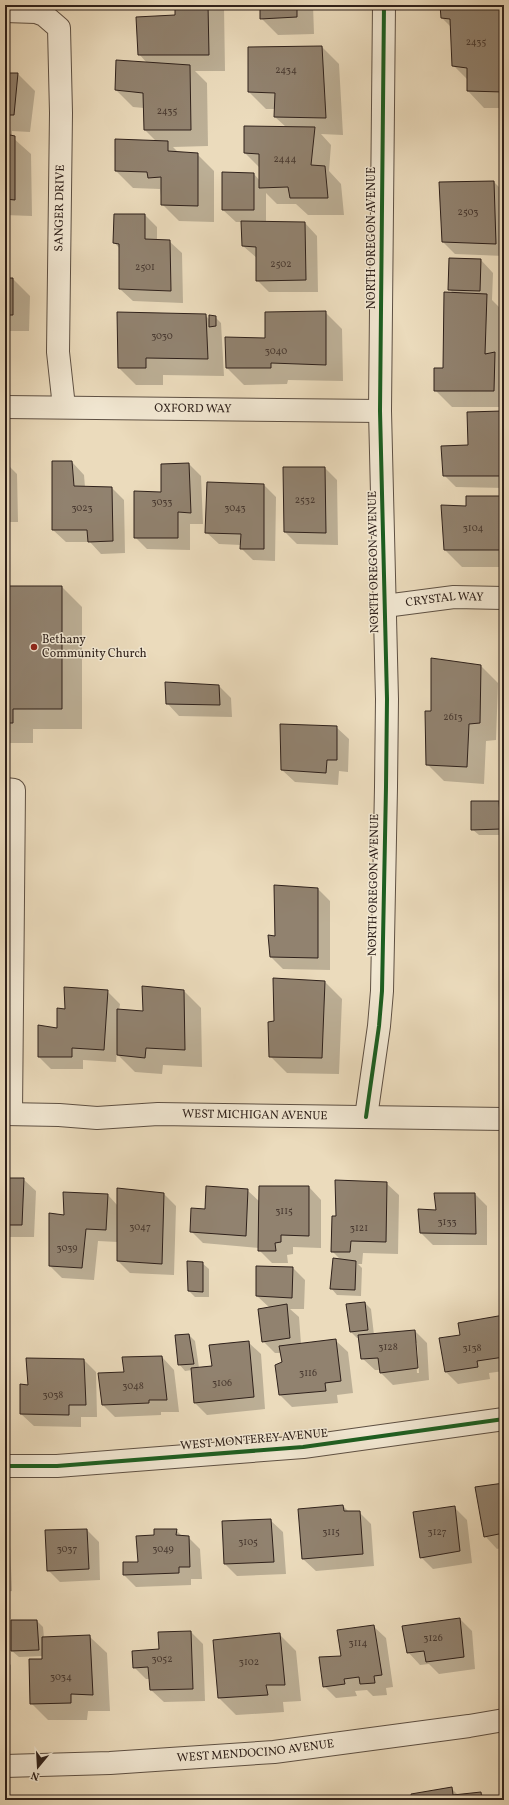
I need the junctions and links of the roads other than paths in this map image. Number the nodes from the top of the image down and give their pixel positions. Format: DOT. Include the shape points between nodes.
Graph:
graph roads {
  1 [pos="384,5"];
  2 [pos="5,11"];
  3 [pos="5,407"];
  4 [pos="64,408"];
  5 [pos="380,411"];
  6 [pos="504,598"];
  7 [pos="385,606"];
  8 [pos="5,789"];
  9 [pos="8,1114"];
  10 [pos="366,1117"];
  11 [pos="504,1119"];
  12 [pos="504,1419"];
  13 [pos="5,1466"];
  14 [pos="504,1720"];
  15 [pos="5,1766"];
  1 -- 5 [label="street, NORTH OREGON AVENUE"];
  2 -- 4 [label="street, SANGER DRIVE" via="36,12 44,15 59,28 61,113 58,352"];
  3 -- 4 [label="street, OXFORD WAY"];
  4 -- 5 [label="street, OXFORD WAY"];
  5 -- 7 [label="street, NORTH OREGON AVENUE"];
  6 -- 7 [label="street, CRYSTAL WAY" via="454,597"];
  7 -- 10 [label="street, NORTH OREGON AVENUE" via="387,699 382,991"];
  8 -- 9 [label="street" via="14,790"];
  9 -- 10 [label="street, WEST MICHIGAN AVENUE" via="97,1118 158,1114"];
  10 -- 11 [label="street, WEST MICHIGAN AVENUE"];
  12 -- 13 [label="street, WEST MONTEREY AVENUE" via="303,1447 57,1466"];
  14 -- 15 [label="street, WEST MENDOCINO AVENUE" via="274,1752 110,1763"];
}
